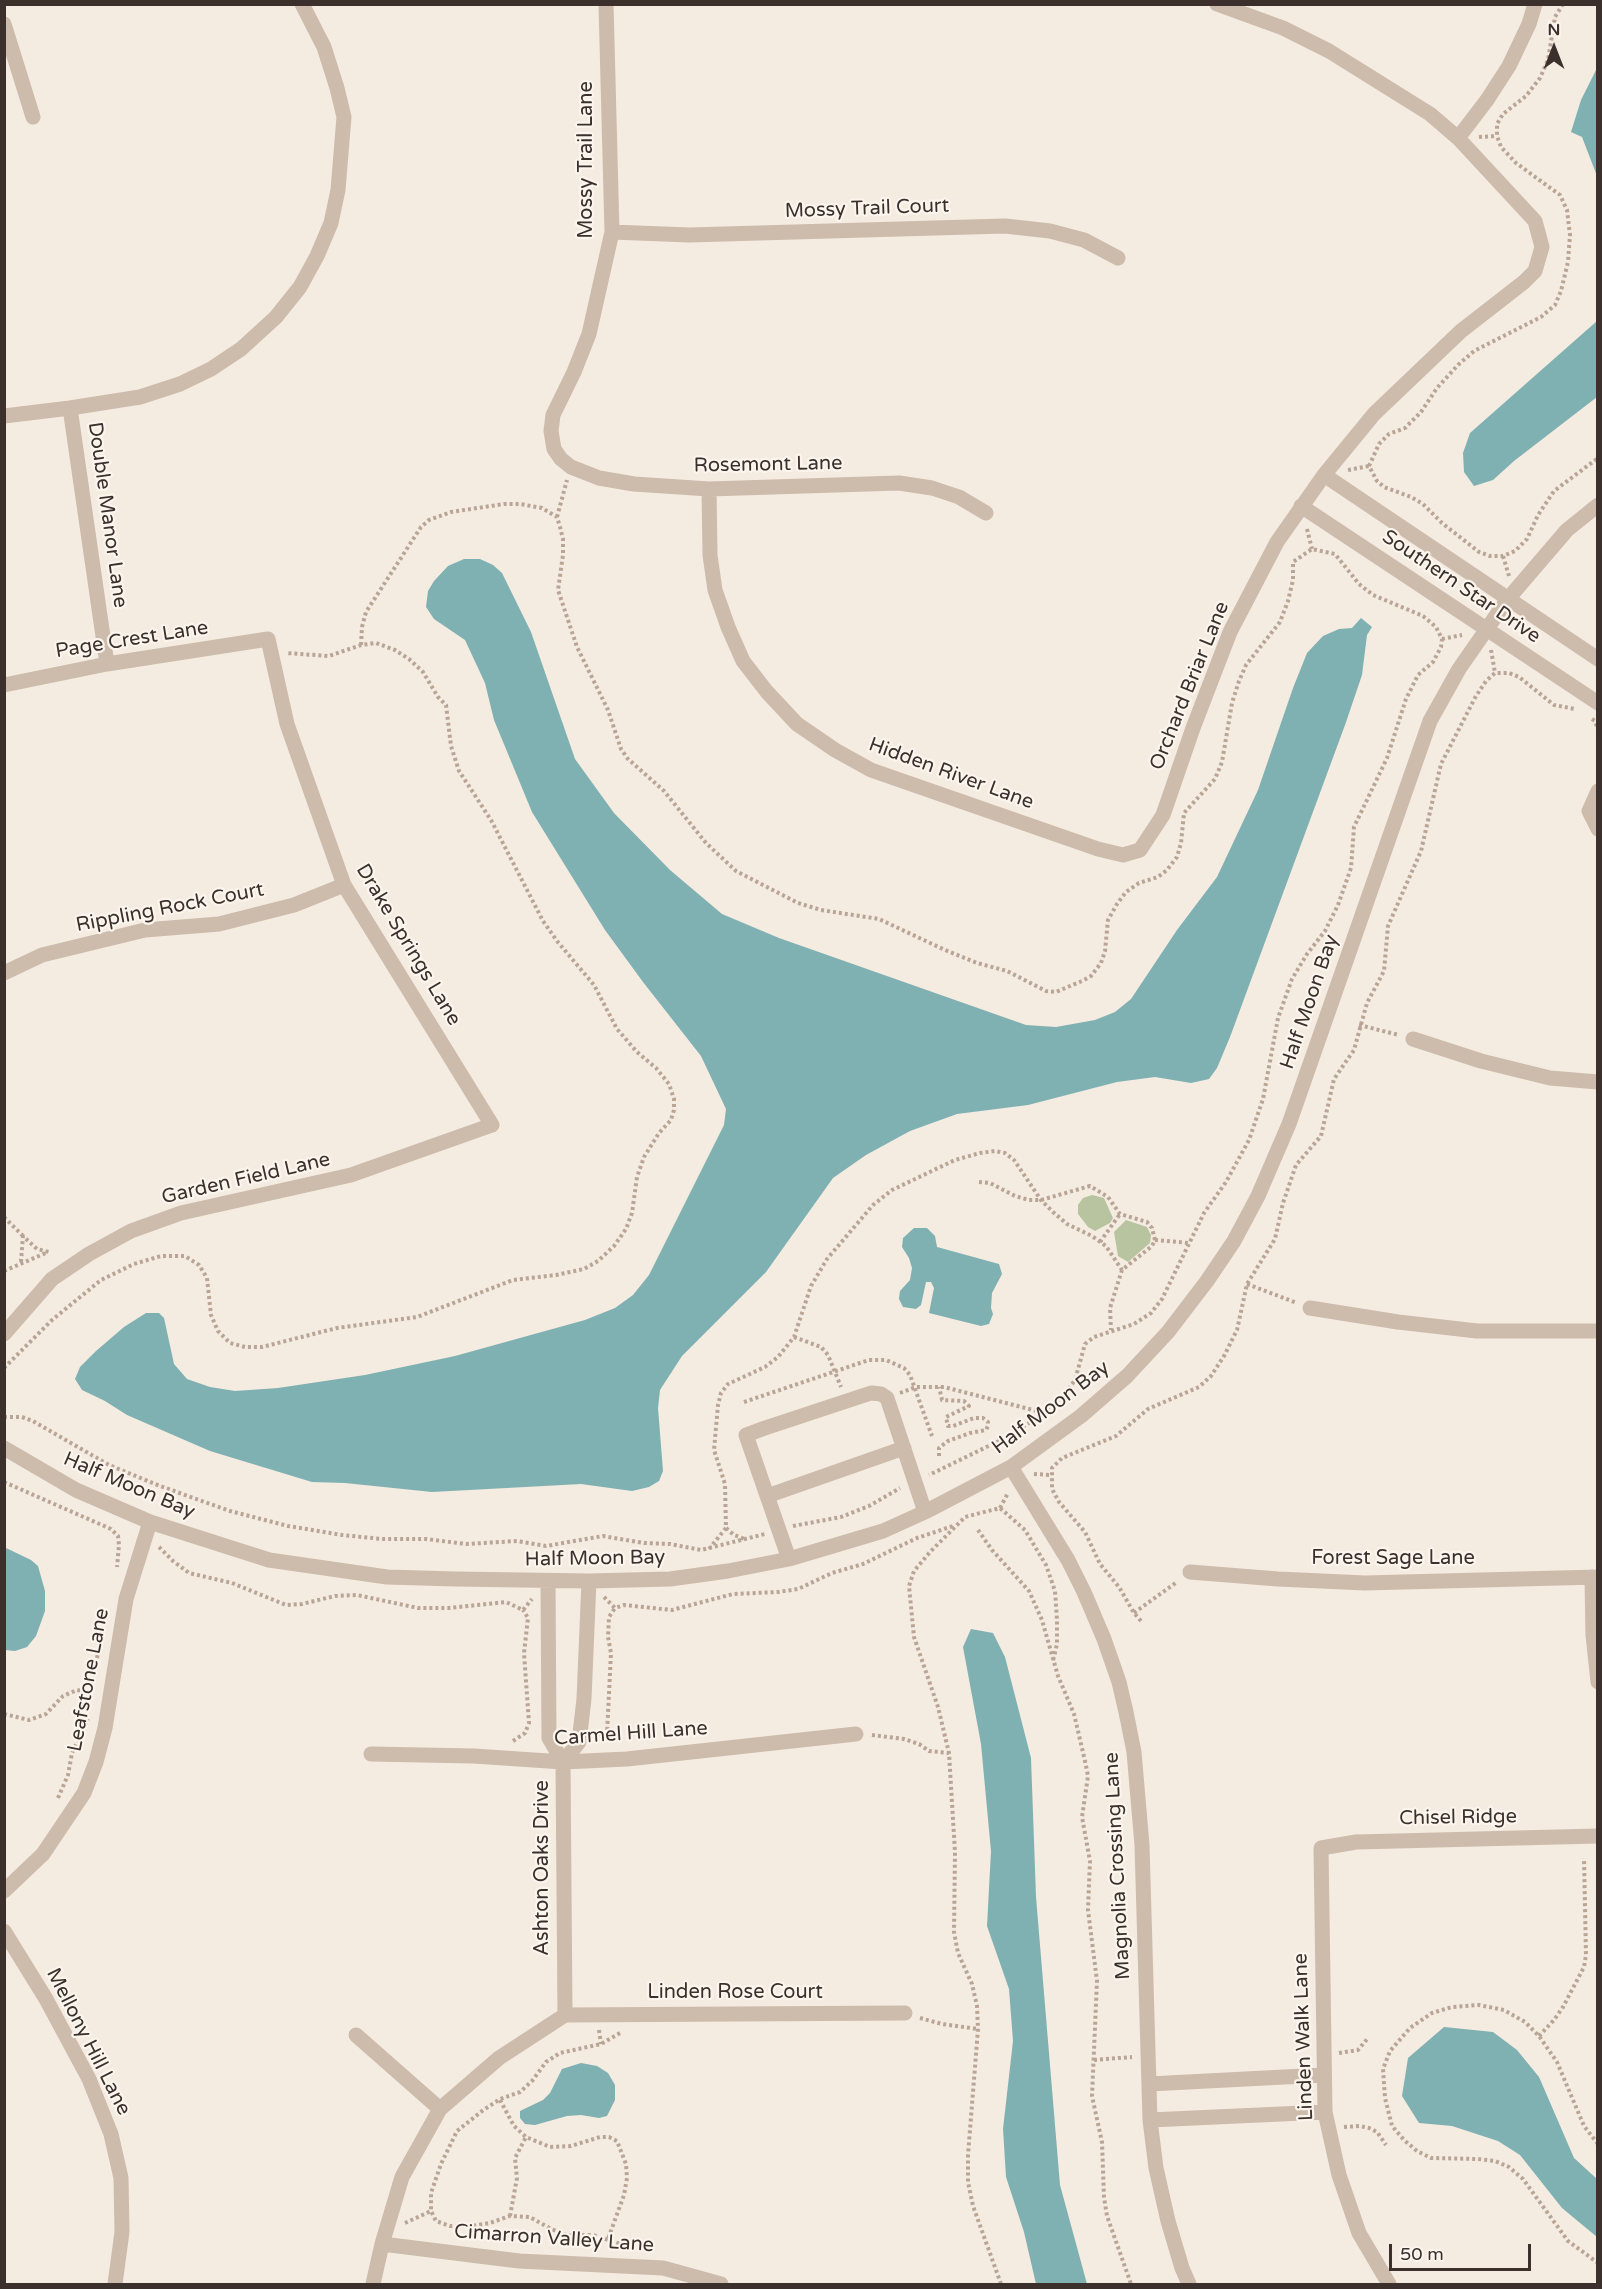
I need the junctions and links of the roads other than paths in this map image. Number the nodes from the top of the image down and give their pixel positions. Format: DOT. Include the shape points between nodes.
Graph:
graph roads {
  1 [pos="302,4"];
  2 [pos="606,4"];
  3 [pos="1217,4"];
  4 [pos="1535,4"];
  5 [pos="1237,8"];
  6 [pos="4,24"];
  7 [pos="33,117"];
  8 [pos="1458,138"];
  9 [pos="612,232"];
  10 [pos="1118,258"];
  11 [pos="70,408"];
  12 [pos="4,416"];
  13 [pos="554,449"];
  14 [pos="1324,475"];
  15 [pos="709,489"];
  16 [pos="1598,505"];
  17 [pos="1301,506"];
  18 [pos="986,513"];
  19 [pos="1508,600"];
  20 [pos="1487,630"];
  21 [pos="269,645"];
  22 [pos="1598,659"];
  23 [pos="107,664"];
  24 [pos="4,684"];
  25 [pos="1598,703"];
  26 [pos="1598,791"];
  27 [pos="1598,829"];
  28 [pos="1140,850"];
  29 [pos="344,885"];
  30 [pos="4,973"];
  31 [pos="1413,1039"];
  32 [pos="1598,1082"];
  33 [pos="492,1125"];
  34 [pos="1310,1308"];
  35 [pos="1598,1331"];
  36 [pos="4,1334"];
  37 [pos="4,1448"];
  38 [pos="904,1448"];
  39 [pos="1011,1467"];
  40 [pos="767,1496"];
  41 [pos="925,1512"];
  42 [pos="148,1529"];
  43 [pos="789,1559"];
  44 [pos="1190,1572"];
  45 [pos="1595,1577"];
  46 [pos="548,1581"];
  47 [pos="589,1581"];
  48 [pos="1598,1682"];
  49 [pos="856,1734"];
  50 [pos="371,1754"];
  51 [pos="563,1762"];
  52 [pos="1598,1836"];
  53 [pos="1321,1848"];
  54 [pos="4,1891"];
  55 [pos="4,1931"];
  56 [pos="905,2013"];
  57 [pos="565,2015"];
  58 [pos="356,2035"];
  59 [pos="1323,2075"];
  60 [pos="1149,2084"];
  61 [pos="440,2109"];
  62 [pos="1325,2112"];
  63 [pos="1150,2120"];
  64 [pos="382,2244"];
  65 [pos="115,2284"];
  66 [pos="373,2284"];
  67 [pos="721,2284"];
  68 [pos="1189,2284"];
  69 [pos="1389,2284"];
  1 -- 11 [label="street" via="324,47 344,117 331,223 300,287 242,349 211,369 140,397"];
  2 -- 9 [label="street, Mossy Trail Lane"];
  3 -- 5 [label="street"];
  4 -- 8 [label="street" via="1509,66"];
  5 -- 8 [label="street" via="1329,51 1430,114"];
  6 -- 7 [label="street"];
  8 -- 14 [label="street, Orchard Briar Lane" via="1535,221 1542,247 1535,271 1422,366 1374,414"];
  9 -- 10 [label="street, Mossy Trail Court" via="689,235 1005,226 1084,240"];
  9 -- 13 [label="street, Mossy Trail Lane" via="589,334 553,415"];
  11 -- 12 [label="street"];
  11 -- 23 [label="street, Double Manor Lane"];
  13 -- 15 [label="street, Rosemont Lane" via="571,467 599,477 634,484"];
  14 -- 17 [label="street, Orchard Briar Lane"];
  14 -- 19 [label="street, Southern Star Drive"];
  15 -- 18 [label="street, Rosemont Lane" via="899,483 959,496"];
  15 -- 28 [label="street, Hidden River Lane" via="715,590 728,627 743,661 796,724 871,770 1098,849 1123,855"];
  16 -- 19 [label="street, Half Moon Bay" via="1567,530"];
  17 -- 20 [label="street, Southern Star Drive"];
  17 -- 28 [label="street, Orchard Briar Lane" via="1277,542 1230,632 1163,815"];
  19 -- 20 [label="street, Half Moon Bay"];
  19 -- 22 [label="street, Southern Star Drive"];
  20 -- 25 [label="street, Southern Star Drive"];
  20 -- 39 [label="street, Half Moon Bay" via="1459,669 1430,721 1289,1124 1258,1196 1233,1241 1175,1323 1127,1376 1081,1416"];
  21 -- 23 [label="street, Page Crest Lane"];
  21 -- 29 [label="street, Drake Springs Lane" via="287,724"];
  23 -- 24 [label="street, Page Crest Lane"];
  26 -- 27 [label="street" via="1589,811"];
  29 -- 30 [label="street, Rippling Rock Court" via="294,905 219,924 145,930 42,955"];
  29 -- 33 [label="street, Drake Springs Lane"];
  31 -- 32 [label="street" via="1550,1078"];
  33 -- 36 [label="street, Garden Field Lane" via="351,1175 181,1213 131,1231 52,1279"];
  34 -- 35 [label="street" via="1477,1331"];
  37 -- 42 [label="street, Half Moon Bay"];
  38 -- 40 [label="street"];
  38 -- 40 [label="street" via="887,1398 871,1393 746,1435"];
  38 -- 41 [label="street"];
  39 -- 41 [label="street, Half Moon Bay"];
  39 -- 60 [label="street, Magnolia Crossing Lane" via="1084,1592 1121,1692 1134,1752 1139,1804"];
  40 -- 43 [label="street"];
  41 -- 43 [label="street, Half Moon Bay" via="883,1531"];
  42 -- 46 [label="street, Half Moon Bay" via="269,1560 325,1569 399,1577"];
  42 -- 54 [label="street, Leafstone Lane" via="126,1599 96,1762 84,1792 43,1854"];
  43 -- 47 [label="street, Half Moon Bay" via="670,1579"];
  44 -- 45 [label="street, Forest Sage Lane" via="1365,1583"];
  45 -- 48 [label="street" via="1593,1635"];
  46 -- 47 [label="street, Half Moon Bay"];
  46 -- 51 [label="street, Ashton Oaks Drive" via="549,1738"];
  47 -- 51 [label="street" via="579,1742"];
  49 -- 51 [label="street, Carmel Hill Lane" via="627,1759"];
  50 -- 51 [label="street, Carmel Hill Lane"];
  51 -- 57 [label="street, Ashton Oaks Drive"];
  52 -- 53 [label="street, Chisel Ridge" via="1356,1842"];
  53 -- 59 [label="street, Linden Walk Lane"];
  55 -- 65 [label="street, Mellony Hill Lane" via="89,2079 111,2134 122,2178 122,2232"];
  56 -- 57 [label="street, Linden Rose Court"];
  57 -- 61 [label="street" via="499,2058"];
  58 -- 61 [label="street"];
  59 -- 60 [label="street"];
  59 -- 62 [label="street, Linden Walk Lane"];
  60 -- 63 [label="street, Magnolia Crossing Lane"];
  61 -- 64 [label="street" via="402,2177"];
  62 -- 63 [label="street"];
  62 -- 69 [label="street, Linden Walk Lane" via="1339,2175 1359,2233"];
  63 -- 68 [label="street, Magnolia Crossing Lane" via="1168,2221"];
  64 -- 66 [label="street"];
  64 -- 67 [label="street, Cimarron Valley Lane" via="519,2261 663,2268"];
}
